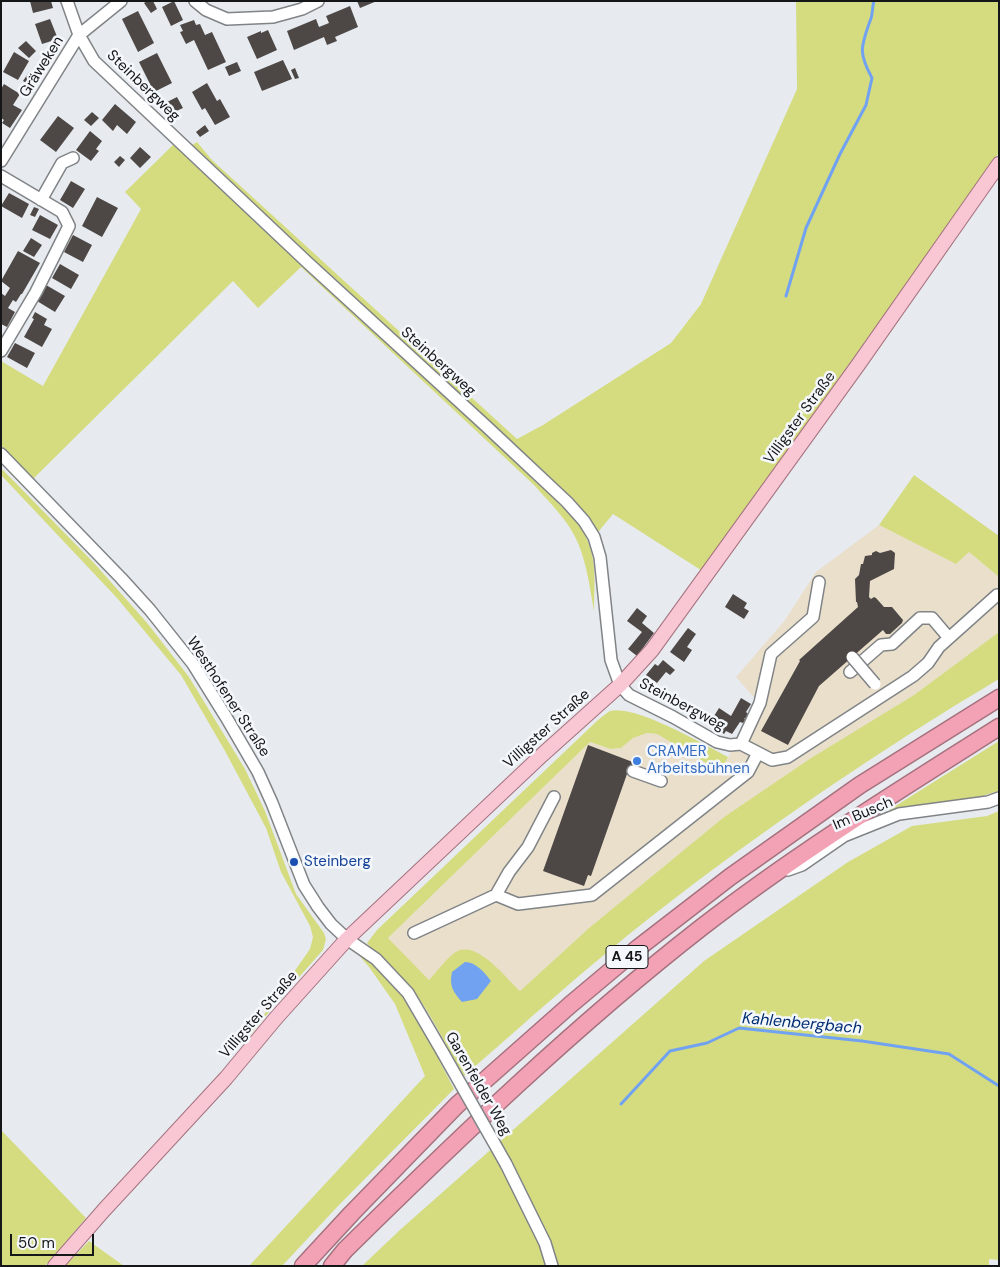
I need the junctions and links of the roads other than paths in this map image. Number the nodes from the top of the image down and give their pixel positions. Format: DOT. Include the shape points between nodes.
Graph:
graph roads {
  1 [pos="68,1"];
  2 [pos="121,1"];
  3 [pos="195,1"];
  4 [pos="318,1"];
  5 [pos="79,35"];
  6 [pos="73,158"];
  7 [pos="1,160"];
  8 [pos="999,164"];
  9 [pos="1,176"];
  10 [pos="42,200"];
  11 [pos="1,351"];
  12 [pos="1,454"];
  13 [pos="819,582"];
  14 [pos="997,596"];
  15 [pos="949,638"];
  16 [pos="852,657"];
  17 [pos="850,672"];
  18 [pos="620,685"];
  19 [pos="885,694"];
  20 [pos="999,698"];
  21 [pos="999,727"];
  22 [pos="741,744"];
  23 [pos="758,753"];
  24 [pos="633,771"];
  25 [pos="661,781"];
  26 [pos="554,797"];
  27 [pos="999,798"];
  28 [pos="775,874"];
  29 [pos="496,895"];
  30 [pos="414,933"];
  31 [pos="347,939"];
  32 [pos="55,1266"];
  33 [pos="303,1266"];
  34 [pos="332,1266"];
  35 [pos="552,1266"];
  1 -- 5 [label="street, Steinbergweg"];
  2 -- 5 [label="street, Gräweken"];
  3 -- 4 [label="street" via="227,19 273,17"];
  5 -- 7 [label="street, Gräweken"];
  5 -- 18 [label="street, Steinbergweg" via="94,61 584,521 594,537 600,557 611,660"];
  6 -- 10 [label="street" via="62,163"];
  8 -- 18 [label="main road, Villigster Straße" via="751,514 652,650"];
  9 -- 10 [label="street"];
  10 -- 11 [label="street" via="62,212 69,226 36,292"];
  12 -- 31 [label="street, Westhofener Straße" via="121,578 193,664 258,772 304,885 331,924"];
  13 -- 22 [label="street" via="812,617 771,654 760,703"];
  14 -- 15 [label="street"];
  15 -- 17 [label="street" via="932,618 920,618 892,644 881,645"];
  15 -- 19 [label="street" via="939,646 928,663"];
  16 -- 19 [label="street, bridge"];
  18 -- 22 [label="street, Steinbergweg" via="629,695 717,742"];
  18 -- 31 [label="main road, Villigster Straße"];
  19 -- 23 [label="street" via="788,757 772,760"];
  20 -- 33 [label="highway, A 45" via="860,785 730,877 638,948 457,1105"];
  21 -- 28 [label="highway, A 45" via="867,810"];
  22 -- 23 [label="street"];
  23 -- 29 [label="street" via="748,772 592,895 518,904"];
  24 -- 25 [label="street"];
  26 -- 29 [label="street" via="528,847"];
  27 -- 28 [label="street, Im Busch" via="900,814 844,836 802,864"];
  28 -- 34 [label="highway, A 45" via="702,927 585,1025 448,1149"];
  29 -- 30 [label="street"];
  31 -- 32 [label="main road, Villigster Straße"];
  31 -- 35 [label="street, Garenfelder Weg, bridge" via="376,959 408,993 506,1164 545,1243"];
}
